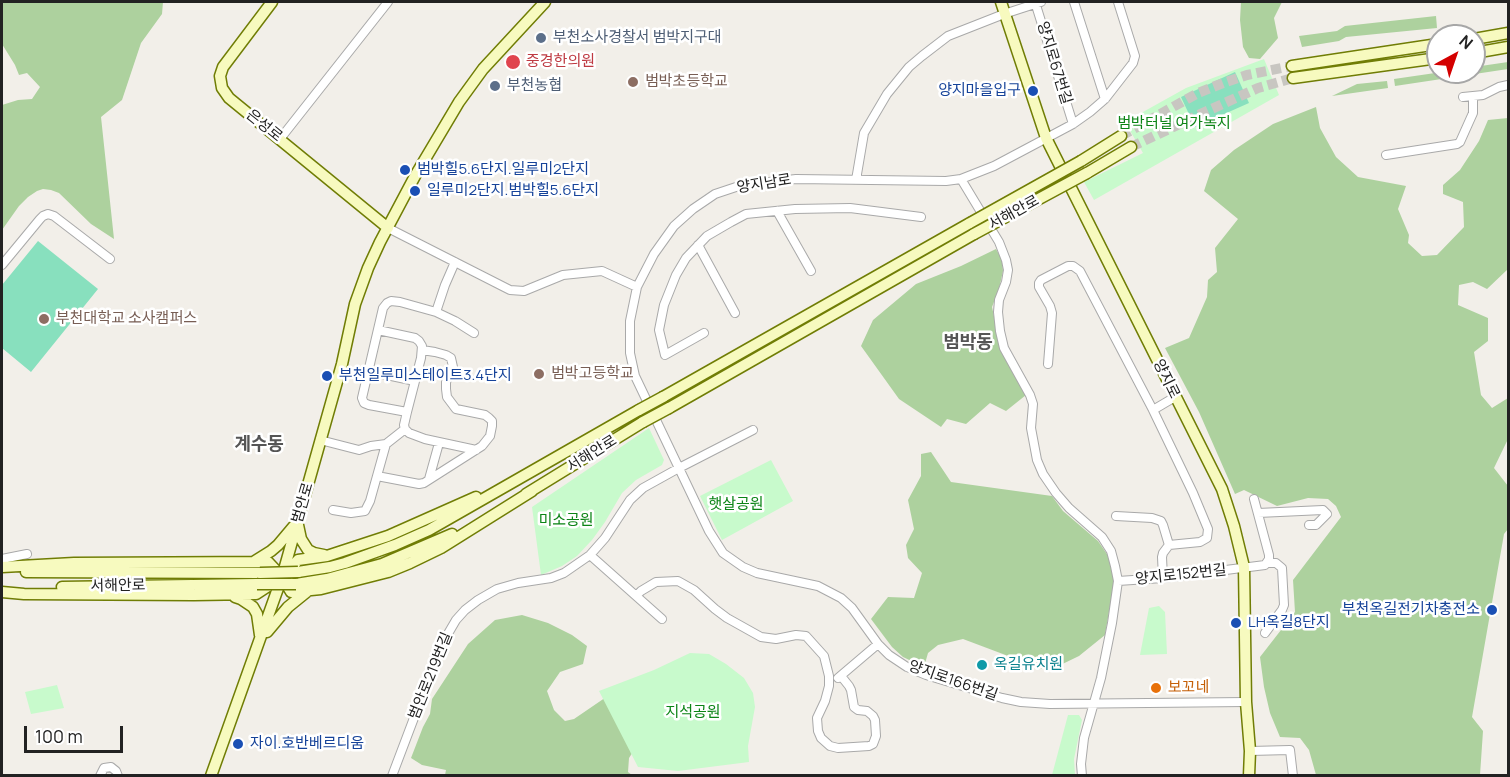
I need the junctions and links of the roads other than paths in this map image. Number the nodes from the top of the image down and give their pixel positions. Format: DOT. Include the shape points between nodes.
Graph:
graph roads {
  1 [pos="272,2"];
  2 [pos="388,2"];
  3 [pos="1001,2"];
  4 [pos="1037,2"];
  5 [pos="1074,2"];
  6 [pos="1118,2"];
  7 [pos="539,4"];
  8 [pos="1004,14"];
  9 [pos="1509,33"];
  10 [pos="1486,37"];
  11 [pos="1426,46"];
  12 [pos="1509,47"];
  13 [pos="1486,50"];
  14 [pos="1426,60"];
  15 [pos="1292,66"];
  16 [pos="1293,78"];
  17 [pos="1509,85"];
  18 [pos="1473,96"];
  19 [pos="1463,97"];
  20 [pos="1105,99"];
  21 [pos="1073,124"];
  22 [pos="1121,136"];
  23 [pos="1046,138"];
  24 [pos="280,140"];
  25 [pos="1131,147"];
  26 [pos="1386,155"];
  27 [pos="961,179"];
  28 [pos="856,180"];
  29 [pos="777,211"];
  30 [pos="921,217"];
  31 [pos="388,228"];
  32 [pos="698,245"];
  33 [pos="110,260"];
  34 [pos="455,262"];
  35 [pos="2,265"];
  36 [pos="811,271"];
  37 [pos="637,287"];
  38 [pos="436,312"];
  39 [pos="735,312"];
  40 [pos="378,330"];
  41 [pos="474,333"];
  42 [pos="704,333"];
  43 [pos="422,350"];
  44 [pos="1048,364"];
  45 [pos="368,370"];
  46 [pos="415,381"];
  47 [pos="1175,397"];
  48 [pos="1153,410"];
  49 [pos="407,412"];
  50 [pos="405,429"];
  51 [pos="753,430"];
  52 [pos="321,440"];
  53 [pos="440,442"];
  54 [pos="386,444"];
  55 [pos="476,450"];
  56 [pos="678,468"];
  57 [pos="377,476"];
  58 [pos="523,476"];
  59 [pos="429,479"];
  60 [pos="532,491"];
  61 [pos="1254,499"];
  62 [pos="333,510"];
  63 [pos="1258,513"];
  64 [pos="1116,516"];
  65 [pos="298,521"];
  66 [pos="1309,525"];
  67 [pos="1169,545"];
  68 [pos="27,554"];
  69 [pos="590,555"];
  70 [pos="327,556"];
  71 [pos="2,559"];
  72 [pos="252,562"];
  73 [pos="1267,563"];
  74 [pos="2,567"];
  75 [pos="1244,567"];
  76 [pos="2,572"];
  77 [pos="282,578"];
  78 [pos="1163,578"];
  79 [pos="258,579"];
  80 [pos="1118,581"];
  81 [pos="2,590"];
  82 [pos="309,590"];
  83 [pos="226,595"];
  84 [pos="636,596"];
  85 [pos="662,619"];
  86 [pos="1265,633"];
  87 [pos="260,642"];
  88 [pos="878,644"];
  89 [pos="1246,702"];
  90 [pos="1093,704"];
  91 [pos="1250,751"];
  92 [pos="100,776"];
  93 [pos="118,776"];
  94 [pos="211,776"];
  95 [pos="392,776"];
  96 [pos="1082,776"];
  97 [pos="1250,776"];
  98 [pos="1293,776"];
  1 -- 24 [label="main road, 은성로" via="223,67 220,82 229,98"];
  2 -- 24 [label="street"];
  3 -- 8 [label="main road, 양지로"];
  4 -- 8 [label="street"];
  4 -- 21 [label="street, 양지로67번길"];
  5 -- 20 [label="street"];
  6 -- 20 [label="street, 양지남로" via="1135,56"];
  7 -- 31 [label="main road, 범안로" via="459,102"];
  8 -- 23 [label="main road, 양지로"];
  8 -- 28 [label="street" via="948,36 898,78 864,133"];
  9 -- 10 [label="main road"];
  11 -- 15 [label="main road"];
  12 -- 13 [label="main road"];
  14 -- 16 [label="main road"];
  17 -- 18 [label="street"];
  18 -- 19 [label="street"];
  18 -- 26 [label="street" via="1473,113 1460,142"];
  20 -- 21 [label="street, 양지남로"];
  21 -- 23 [label="street, 양지남로"];
  22 -- 58 [label="main road, 서해안로, bridge"];
  23 -- 27 [label="street, 양지남로"];
  23 -- 47 [label="main road, 양지로"];
  24 -- 31 [label="main road, 은성로"];
  25 -- 60 [label="main road, 서해안로, bridge" via="643,422"];
  27 -- 28 [label="street, 양지남로"];
  27 -- 80 [label="street" via="1006,260 1006,282 999,300 1000,331 1004,348 1033,405 1031,428 1037,460 1056,493 1102,537 1111,551"];
  28 -- 37 [label="street, 양지남로" via="796,179 742,185 715,194 674,226"];
  29 -- 30 [label="street" via="850,208"];
  29 -- 32 [label="street" via="746,214"];
  29 -- 36 [label="street"];
  31 -- 34 [label="street"];
  31 -- 52 [label="main road, 범안로" via="355,304"];
  32 -- 39 [label="street"];
  32 -- 42 [label="street" via="676,275 664,305 659,330 665,355"];
  33 -- 35 [label="street" via="48,214"];
  34 -- 37 [label="street" via="510,290 524,291 563,275 602,271"];
  34 -- 38 [label="street"];
  37 -- 56 [label="street, 양지남로" via="630,321 635,376"];
  38 -- 40 [label="street" via="391,301 383,308"];
  38 -- 41 [label="street"];
  40 -- 43 [label="street" via="414,338"];
  40 -- 45 [label="street"];
  43 -- 46 [label="street"];
  43 -- 55 [label="street" via="451,358 453,367 446,389 456,409 485,415 492,421 490,436"];
  44 -- 48 [label="street" via="1052,313 1039,283 1073,266 1080,272"];
  45 -- 46 [label="street"];
  45 -- 49 [label="street" via="362,401"];
  46 -- 49 [label="street"];
  47 -- 48 [label="street"];
  47 -- 75 [label="main road, 양지로" via="1222,489"];
  48 -- 67 [label="street" via="1208,529 1207,538 1200,542"];
  49 -- 50 [label="street"];
  50 -- 53 [label="street"];
  50 -- 54 [label="street"];
  51 -- 56 [label="street, 범안로219번길"];
  52 -- 54 [label="street" via="359,450"];
  52 -- 65 [label="main road, 범안로"];
  53 -- 55 [label="street"];
  53 -- 59 [label="street"];
  54 -- 57 [label="street"];
  55 -- 59 [label="street"];
  56 -- 69 [label="street, 범안로219번길" via="635,495"];
  56 -- 88 [label="street, 양지로166번길" via="723,553 757,573 803,582 841,598"];
  57 -- 59 [label="street" via="418,484"];
  57 -- 62 [label="street" via="364,511"];
  58 -- 70 [label="main road" via="388,536"];
  58 -- 79 [label="main road, 서해안로, bridge" via="445,522 395,545 330,567"];
  60 -- 79 [label="main road, 서해안로, bridge" via="448,537 382,564 296,584"];
  60 -- 82 [label="main road" via="410,563 365,579"];
  61 -- 63 [label="street"];
  63 -- 66 [label="street" via="1323,510 1327,514 1316,525"];
  63 -- 73 [label="street" via="1269,555"];
  64 -- 67 [label="street" via="1157,519"];
  65 -- 70 [label="main road" via="301,539 308,550"];
  65 -- 72 [label="main road" via="278,545"];
  65 -- 77 [label="main road, 범안로"];
  67 -- 78 [label="street" via="1162,557"];
  68 -- 71 [label="street"];
  69 -- 84 [label="street"];
  69 -- 95 [label="street, 범안로219번길" via="557,576 490,592 460,615 442,644"];
  70 -- 77 [label="main road" via="298,560"];
  72 -- 74 [label="main road"];
  72 -- 77 [label="main road" via="268,562"];
  73 -- 75 [label="street, 양지로152번길"];
  73 -- 86 [label="street" via="1282,568 1284,605"];
  75 -- 78 [label="street, 양지로152번길"];
  75 -- 89 [label="main road, 양지로"];
  76 -- 79 [label="main road, 서해안로"];
  77 -- 82 [label="main road" via="291,592"];
  77 -- 83 [label="main road" via="256,594"];
  77 -- 87 [label="main road, 범안로"];
  78 -- 80 [label="street, 양지로152번길"];
  79 -- 81 [label="main road, 서해안로"];
  80 -- 90 [label="street"];
  81 -- 83 [label="main road" via="24,594"];
  82 -- 87 [label="main road" via="288,607"];
  83 -- 87 [label="main road" via="253,607"];
  84 -- 85 [label="street"];
  84 -- 88 [label="street" via="657,582 678,581 727,618 761,637 806,636 824,656 830,676 817,718 821,738 830,747 873,744 873,716 854,707 851,690 837,678"];
  87 -- 94 [label="main road, 범안로"];
  88 -- 90 [label="street, 양지로166번길" via="907,667 1002,698 1034,704"];
  89 -- 90 [label="street, 양지로166번길"];
  89 -- 91 [label="main road, 양지로"];
  90 -- 96 [label="street" via="1084,738"];
  91 -- 97 [label="main road, 양지로"];
  91 -- 98 [label="street" via="1290,750"];
  92 -- 93 [label="street" via="104,768 111,767"];
}
